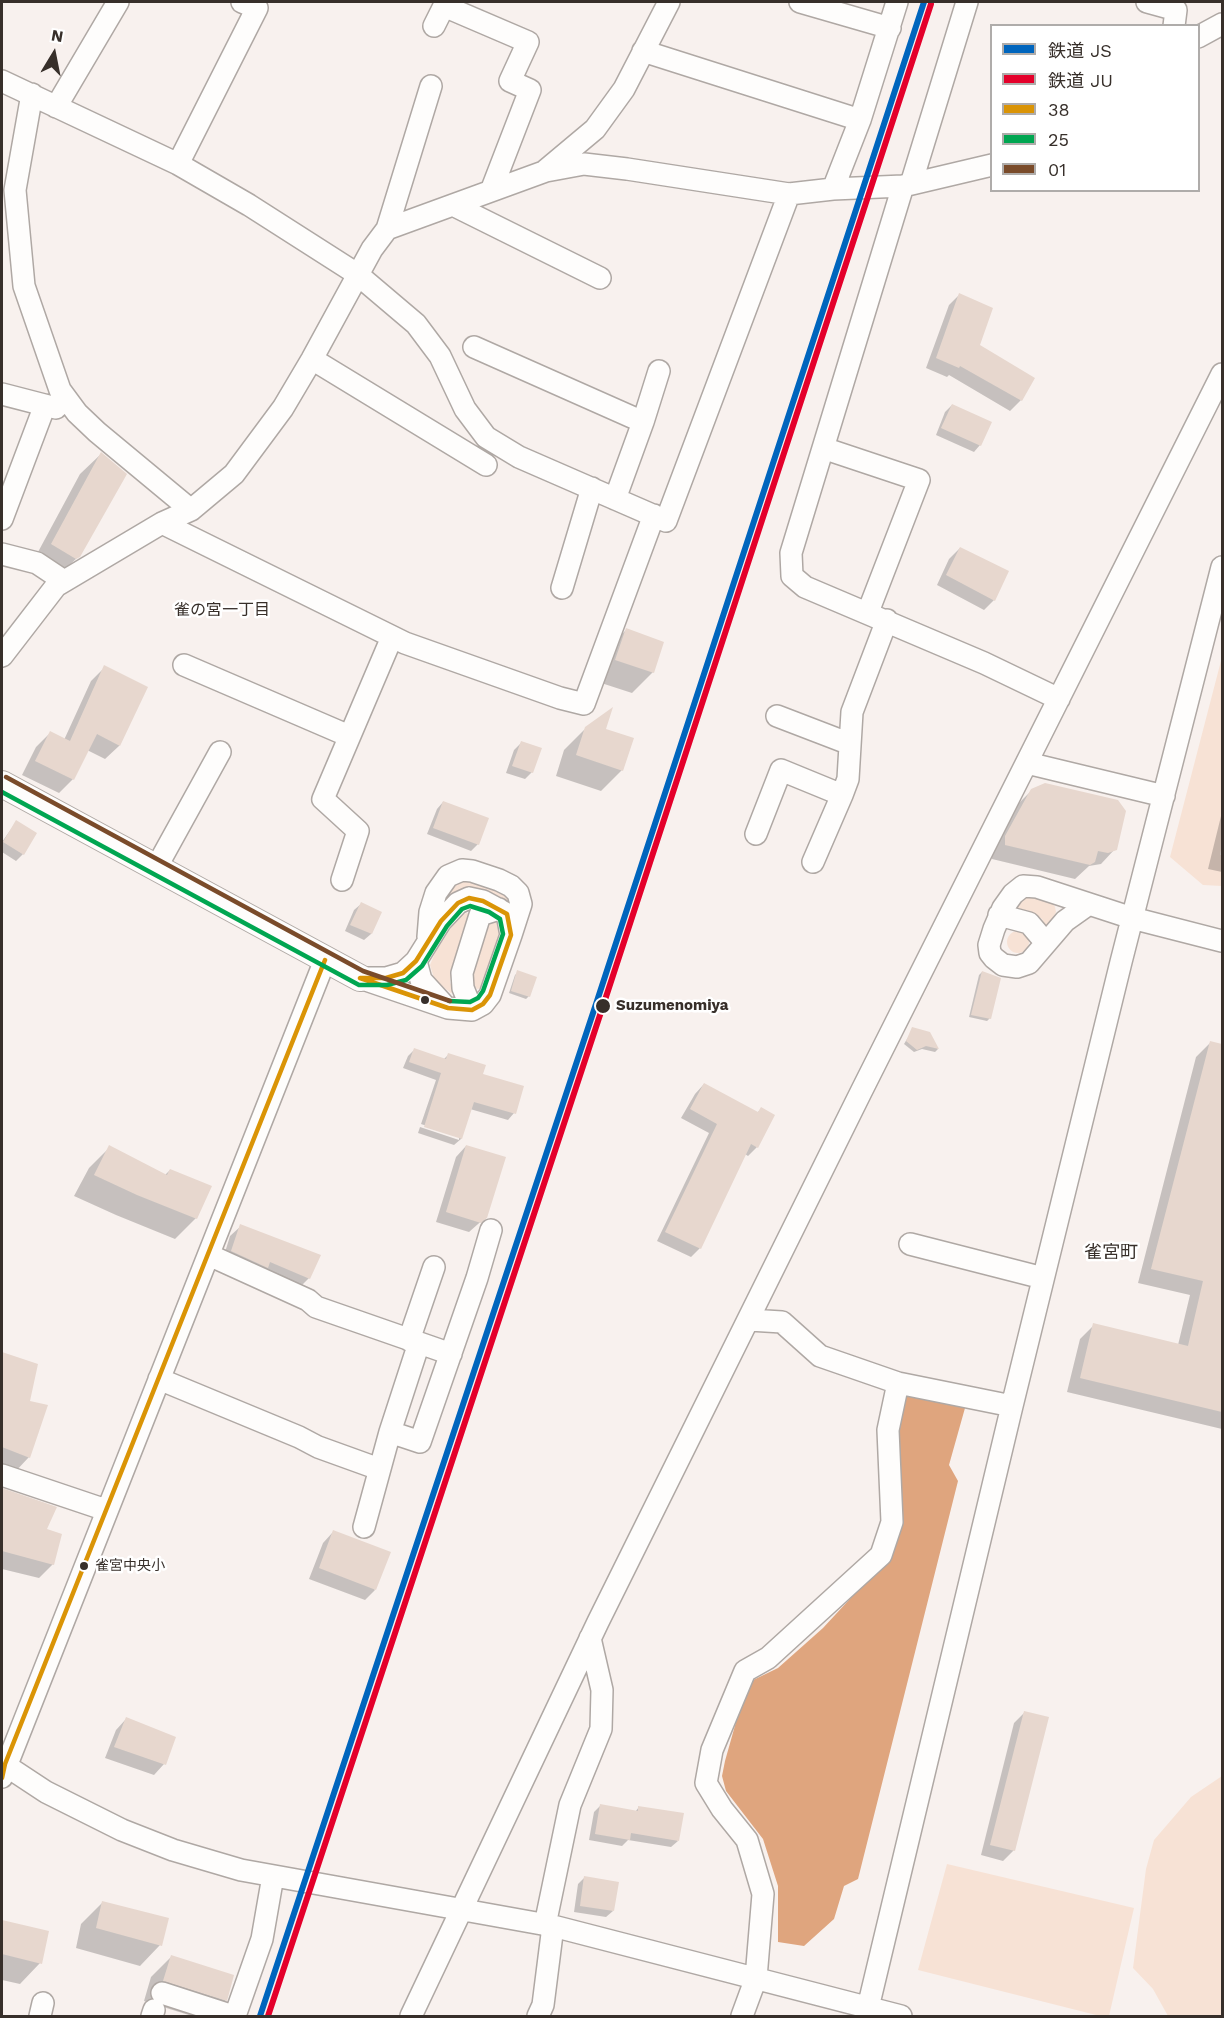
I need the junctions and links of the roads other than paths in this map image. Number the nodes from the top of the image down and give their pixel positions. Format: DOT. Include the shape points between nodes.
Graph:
graph roads {
  1 [pos="118,2"];
  2 [pos="242,2"];
  3 [pos="669,2"];
  4 [pos="800,2"];
  5 [pos="897,2"];
  6 [pos="967,2"];
  7 [pos="1147,2"];
  8 [pos="445,4"];
  9 [pos="1173,24"];
  10 [pos="1222,24"];
  11 [pos="434,26"];
  12 [pos="890,28"];
  13 [pos="1200,36"];
  14 [pos="643,51"];
  15 [pos="2,81"];
  16 [pos="431,86"];
  17 [pos="32,94"];
  18 [pos="56,107"];
  19 [pos="860,120"];
  20 [pos="178,165"];
  21 [pos="990,165"];
  22 [pos="546,171"];
  23 [pos="907,185"];
  24 [pos="833,189"];
  25 [pos="491,191"];
  26 [pos="789,194"];
  27 [pos="453,205"];
  28 [pos="387,229"];
  29 [pos="357,274"];
  30 [pos="600,278"];
  31 [pos="474,347"];
  32 [pos="312,359"];
  33 [pos="659,371"];
  34 [pos="1222,374"];
  35 [pos="2,394"];
  36 [pos="45,405"];
  37 [pos="77,413"];
  38 [pos="643,422"];
  39 [pos="823,448"];
  40 [pos="486,465"];
  41 [pos="592,488"];
  42 [pos="615,499"];
  43 [pos="191,510"];
  44 [pos="654,515"];
  45 [pos="2,519"];
  46 [pos="162,523"];
  47 [pos="2,554"];
  48 [pos="1222,567"];
  49 [pos="64,580"];
  50 [pos="562,588"];
  51 [pos="877,616"];
  52 [pos="392,637"];
  53 [pos="2,656"];
  54 [pos="184,665"];
  55 [pos="1059,699"];
  56 [pos="777,716"];
  57 [pos="350,736"];
  58 [pos="850,744"];
  59 [pos="220,752"];
  60 [pos="1027,763"];
  61 [pos="2,783"];
  62 [pos="842,795"];
  63 [pos="1164,796"];
  64 [pos="756,834"];
  65 [pos="813,862"];
  66 [pos="156,868"];
  67 [pos="342,880"];
  68 [pos="1037,886"];
  69 [pos="1089,904"];
  70 [pos="499,909"];
  71 [pos="999,915"];
  72 [pos="1132,918"];
  73 [pos="511,936"];
  74 [pos="1052,936"];
  75 [pos="428,941"];
  76 [pos="1222,941"];
  77 [pos="326,960"];
  78 [pos="416,961"];
  79 [pos="360,978"];
  80 [pos="448,1008"];
  81 [pos="472,1010"];
  82 [pos="491,1230"];
  83 [pos="910,1244"];
  84 [pos="209,1255"];
  85 [pos="434,1267"];
  86 [pos="1043,1278"];
  87 [pos="749,1320"];
  88 [pos="414,1341"];
  89 [pos="451,1354"];
  90 [pos="159,1378"];
  91 [pos="898,1383"];
  92 [pos="1012,1406"];
  93 [pos="390,1432"];
  94 [pos="379,1469"];
  95 [pos="2,1475"];
  96 [pos="106,1510"];
  97 [pos="364,1527"];
  98 [pos="590,1638"];
  99 [pos="3,1768"];
  100 [pos="273,1876"];
  101 [pos="462,1911"];
  102 [pos="549,1925"];
  103 [pos="756,1978"];
  104 [pos="156,2006"];
  105 [pos="867,2012"];
  106 [pos="234,2016"];
  107 [pos="411,2016"];
  108 [pos="538,2016"];
  109 [pos="742,2016"];
  110 [pos="901,2016"];
  1 -- 18 [label="street"];
  2 -- 20 [label="street" via="257,8"];
  3 -- 14 [label="street"];
  4 -- 12 [label="street"];
  5 -- 12 [label="street"];
  6 -- 23 [label="street"];
  7 -- 9 [label="street" via="1176,10"];
  8 -- 11 [label="street"];
  8 -- 25 [label="street" via="528,42 510,81 530,90"];
  10 -- 13 [label="street"];
  12 -- 19 [label="street"];
  14 -- 19 [label="street"];
  14 -- 22 [label="street" via="624,89 595,129"];
  15 -- 17 [label="street"];
  16 -- 28 [label="street"];
  17 -- 18 [label="street"];
  17 -- 37 [label="street" via="15,190 24,286 60,390"];
  18 -- 20 [label="street"];
  19 -- 24 [label="street"];
  20 -- 29 [label="street"];
  21 -- 23 [label="street"];
  22 -- 25 [label="street"];
  22 -- 26 [label="street" via="585,164"];
  23 -- 24 [label="street"];
  23 -- 39 [label="street"];
  24 -- 26 [label="street"];
  25 -- 27 [label="street"];
  26 -- 44 [label="street" via="666,521"];
  27 -- 28 [label="street"];
  27 -- 30 [label="street"];
  28 -- 29 [label="street"];
  29 -- 32 [label="street"];
  29 -- 41 [label="street" via="416,324 440,356 465,409 486,437 519,457"];
  31 -- 38 [label="street"];
  32 -- 40 [label="street"];
  32 -- 43 [label="street" via="283,408 234,474"];
  33 -- 38 [label="street"];
  34 -- 55 [label="street"];
  35 -- 36 [label="street"];
  36 -- 37 [label="street"];
  36 -- 45 [label="street"];
  37 -- 43 [label="street"];
  38 -- 42 [label="street"];
  39 -- 51 [label="street" via="791,553 792,576 805,587"];
  39 -- 51 [label="street" via="919,480"];
  41 -- 42 [label="street"];
  41 -- 50 [label="street"];
  42 -- 44 [label="street"];
  43 -- 46 [label="street"];
  44 -- 52 [label="street" via="584,704"];
  46 -- 49 [label="street"];
  46 -- 52 [label="street"];
  47 -- 49 [label="street" via="37,563"];
  48 -- 63 [label="street"];
  49 -- 53 [label="street"];
  51 -- 55 [label="street"];
  51 -- 58 [label="street" via="852,712"];
  52 -- 57 [label="street"];
  54 -- 57 [label="street"];
  55 -- 60 [label="street"];
  56 -- 58 [label="street"];
  57 -- 67 [label="street" via="322,800 358,831"];
  58 -- 62 [label="street" via="848,779"];
  59 -- 66 [label="street"];
  60 -- 63 [label="street"];
  60 -- 87 [label="street"];
  61 -- 66 [label="main road"];
  62 -- 64 [label="street" via="781,770"];
  62 -- 65 [label="street"];
  63 -- 72 [label="street"];
  66 -- 77 [label="main road"];
  68 -- 69 [label="street"];
  68 -- 71 [label="street" via="1023,886 1012,894"];
  68 -- 74 [label="street" via="1051,895 1062,915"];
  69 -- 72 [label="street"];
  69 -- 74 [label="street"];
  70 -- 73 [label="street" via="507,914"];
  70 -- 75 [label="street" via="469,898 448,912"];
  70 -- 81 [label="street" via="480,915 462,973"];
  71 -- 74 [label="street" via="1029,922"];
  71 -- 74 [label="street" via="989,945 990,953 1003,964 1017,967 1029,963"];
  72 -- 76 [label="street"];
  72 -- 86 [label="street"];
  73 -- 75 [label="street" via="521,904 518,893 499,880 462,870 448,876 436,893"];
  73 -- 81 [label="street" via="490,995"];
  75 -- 78 [label="street"];
  77 -- 79 [label="main road"];
  77 -- 84 [label="street"];
  78 -- 79 [label="street" via="403,973 386,978"];
  78 -- 80 [label="street" via="421,980"];
  79 -- 80 [label="street"];
  80 -- 81 [label="street"];
  82 -- 89 [label="street"];
  83 -- 86 [label="street"];
  84 -- 88 [label="street" via="316,1307"];
  84 -- 90 [label="street"];
  85 -- 88 [label="street"];
  86 -- 92 [label="street"];
  87 -- 91 [label="street" via="782,1322 820,1356"];
  87 -- 98 [label="street"];
  88 -- 89 [label="street"];
  88 -- 93 [label="street"];
  89 -- 93 [label="street" via="420,1442"];
  90 -- 94 [label="street"];
  90 -- 96 [label="street"];
  91 -- 92 [label="street"];
  91 -- 103 [label="street" via="888,1430 892,1522 881,1555 768,1658 745,1671 712,1749 706,1783 747,1840 763,1894"];
  92 -- 105 [label="street"];
  93 -- 94 [label="street"];
  94 -- 97 [label="street"];
  95 -- 96 [label="street"];
  96 -- 99 [label="street"];
  98 -- 101 [label="street"];
  98 -- 102 [label="street" via="602,1690 601,1729 570,1805"];
  99 -- 100 [label="street" via="122,1830 173,1850"];
  100 -- 101 [label="street"];
  100 -- 106 [label="street" via="262,1940"];
  101 -- 102 [label="street"];
  101 -- 107 [label="street"];
  102 -- 103 [label="street"];
  102 -- 108 [label="street" via="543,2005"];
  103 -- 105 [label="street"];
  103 -- 109 [label="street"];
  104 -- 106 [label="street"];
  105 -- 110 [label="street"];
}
